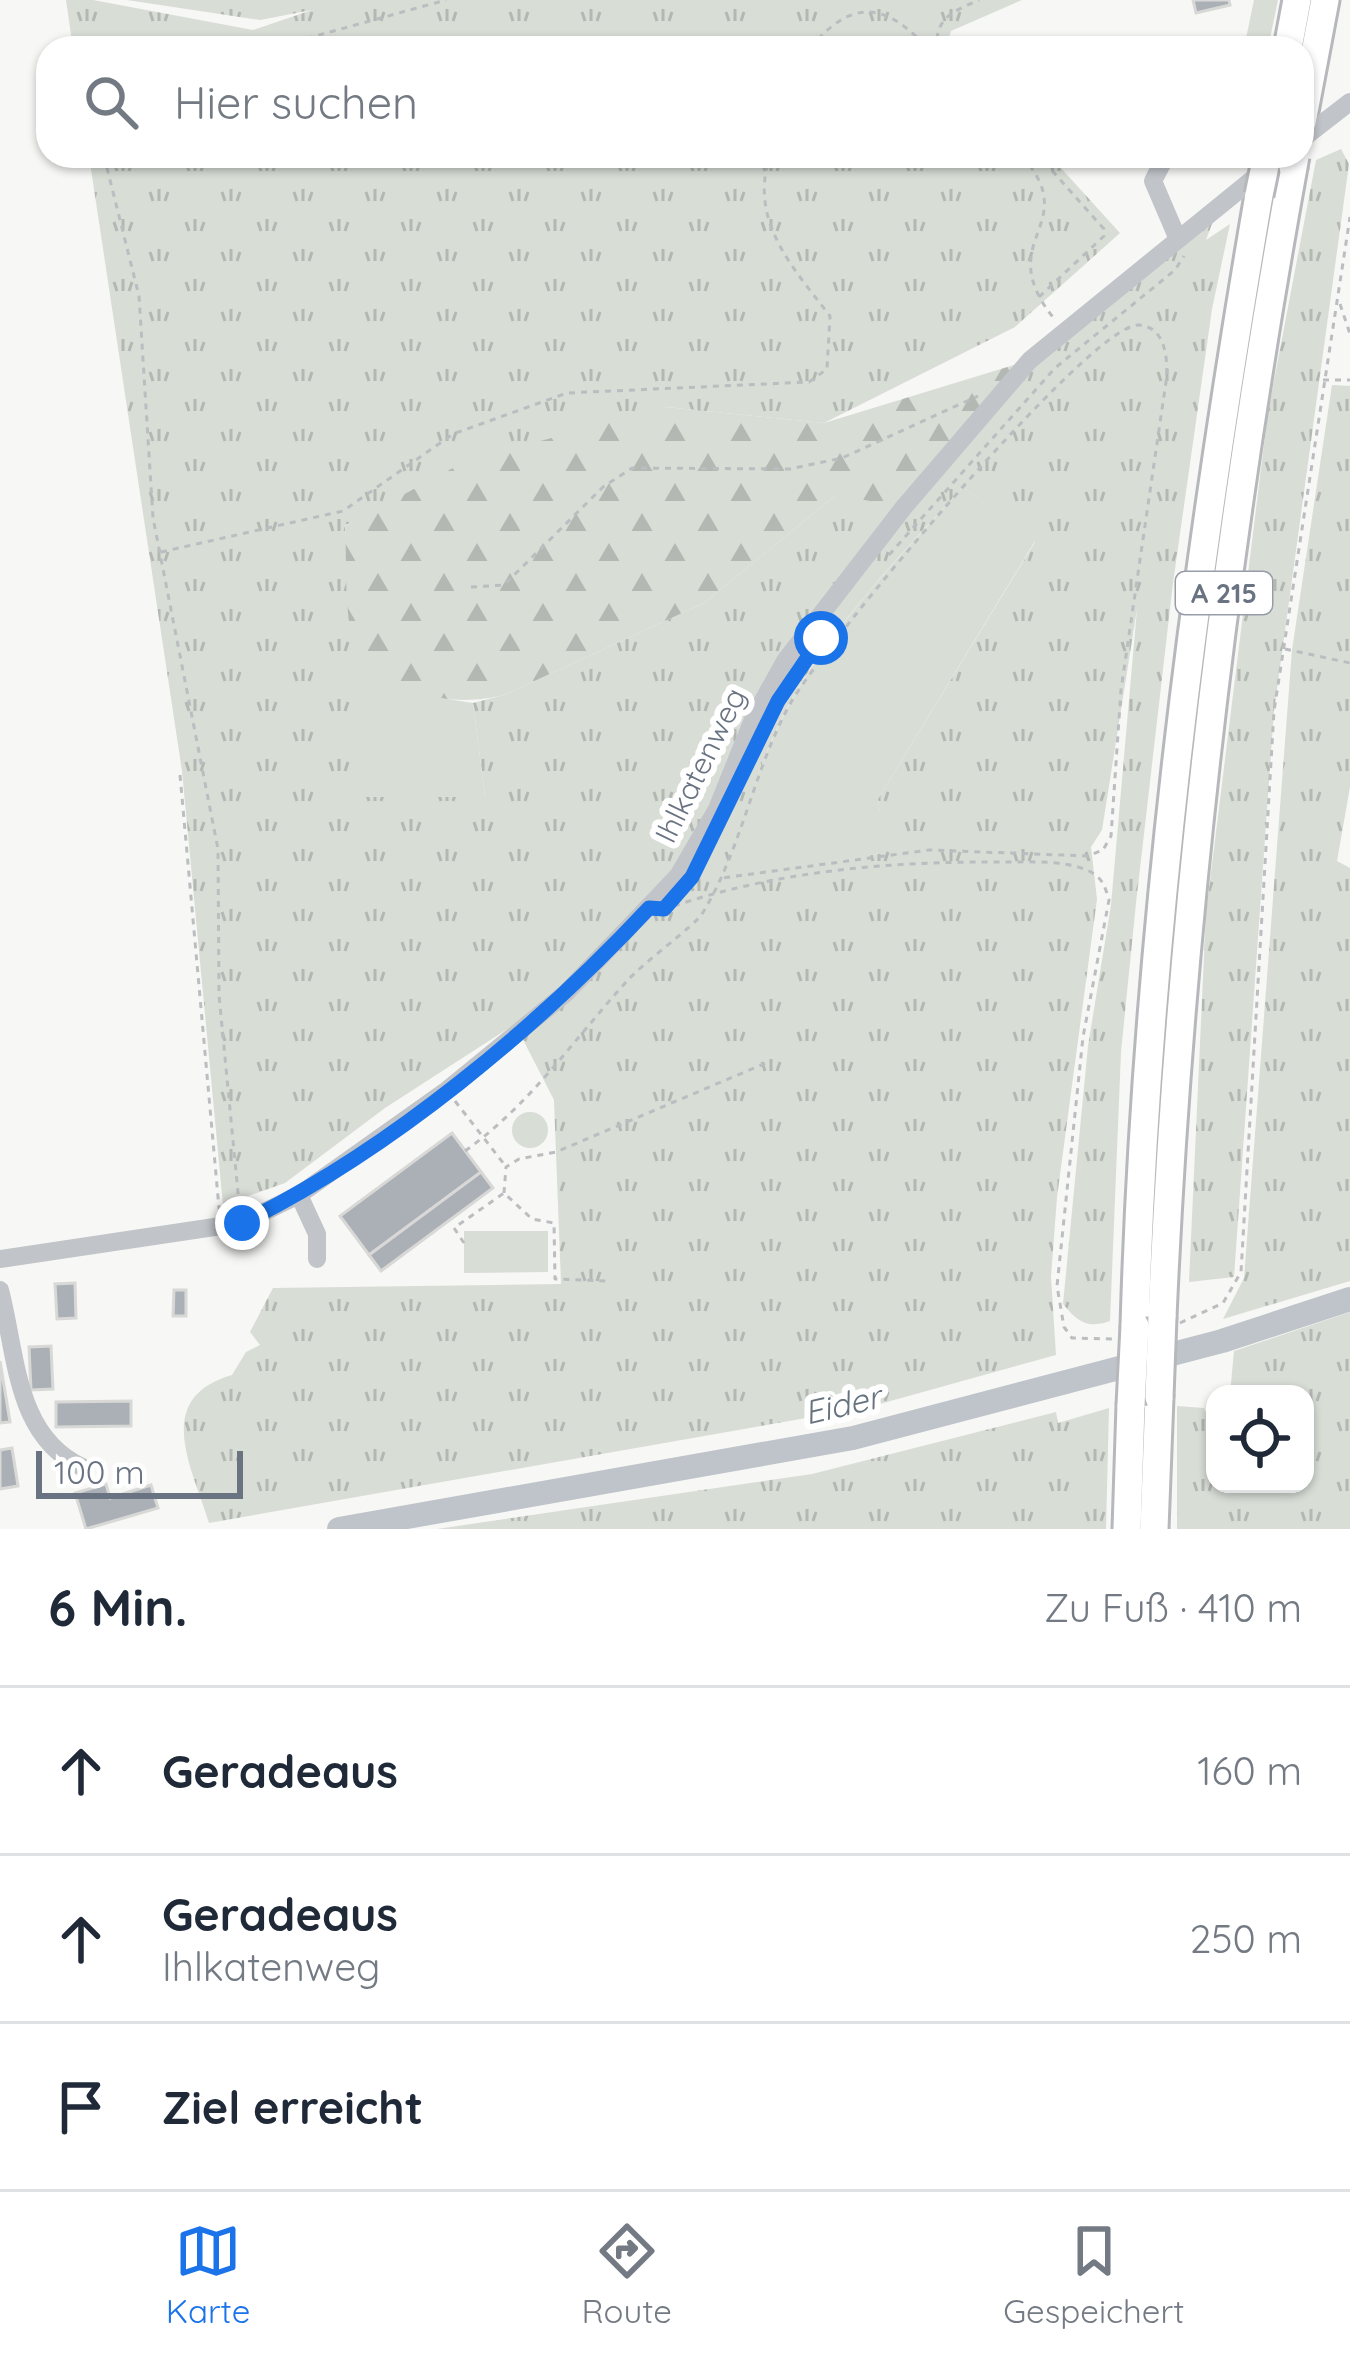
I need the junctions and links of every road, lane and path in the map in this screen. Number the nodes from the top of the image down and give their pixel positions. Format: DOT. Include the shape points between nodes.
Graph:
graph roads {
  1 [pos="446,0"];
  2 [pos="979,0"];
  3 [pos="1297,0"];
  4 [pos="1325,0"];
  5 [pos="316,36"];
  6 [pos="821,36"];
  7 [pos="914,36"];
  8 [pos="937,36"];
  9 [pos="1290,36"];
  10 [pos="1314,58"];
  11 [pos="1350,102"];
  12 [pos="1314,133"];
  13 [pos="107,168"];
  14 [pos="769,168"];
  15 [pos="1033,168"];
  16 [pos="1051,168"];
  17 [pos="1160,168"];
  18 [pos="1272,168"];
  19 [pos="1279,168"];
  20 [pos="1286,168"];
  21 [pos="1350,217"];
  22 [pos="1184,241"];
  23 [pos="1037,298"];
  24 [pos="1340,302"];
  25 [pos="1065,332"];
  26 [pos="1350,334"];
  27 [pos="1322,380"];
  28 [pos="1350,380"];
  29 [pos="1013,381"];
  30 [pos="160,552"];
  31 [pos="880,566"];
  32 [pos="471,587"];
  33 [pos="1283,648"];
  34 [pos="1350,663"];
  35 [pos="180,775"];
  36 [pos="722,878"];
  37 [pos="678,893"];
  38 [pos="712,893"];
  39 [pos="766,1063"];
  40 [pos="447,1090"];
  41 [pos="483,1138"];
  42 [pos="465,1151"];
  43 [pos="506,1167"];
  44 [pos="504,1192"];
  45 [pos="299,1195"];
  46 [pos="464,1243"];
  47 [pos="0,1259"];
  48 [pos="317,1259"];
  49 [pos="607,1281"];
  50 [pos="0,1291"];
  51 [pos="1147,1326"];
  52 [pos="82,1467"];
  53 [pos="1127,1529"];
  54 [pos="1154,1529"];
  1 -- 5 [label="path"];
  2 -- 8 [label="path" via="952,11"];
  3 -- 9 [label="highway"];
  4 -- 10 [label="highway"];
  6 -- 7 [label="path" via="836,18 855,14 891,16"];
  11 -- 12 [label="street, Ihlkatenweg"];
  13 -- 30 [label="path" via="139,296"];
  14 -- 30 [label="path" via="772,240 830,316 827,369 808,382 566,393 453,434 343,511"];
  15 -- 23 [label="path" via="1048,201 1028,261"];
  16 -- 23 [label="path" via="1104,236"];
  17 -- 22 [label="street" via="1153,181"];
  18 -- 22 [label="street, Ihlkatenweg"];
  19 -- 51 [label="highway, A 215, bridge" via="1259,195 1176,767 1151,1023"];
  20 -- 51 [label="highway, A 215" via="1208,727"];
  21 -- 24 [label="path"];
  22 -- 25 [label="street, Ihlkatenweg"];
  22 -- 31 [label="path" via="1175,270 1055,368"];
  23 -- 25 [label="path"];
  24 -- 26 [label="path"];
  24 -- 27 [label="path"];
  25 -- 29 [label="street, Ihlkatenweg"];
  27 -- 28 [label="path"];
  27 -- 33 [label="path"];
  29 -- 32 [label="path" via="842,458 790,469 632,468 504,585"];
  29 -- 40 [label="street, Ihlkatenweg" via="785,661 678,876 566,993"];
  30 -- 35 [label="path" via="218,849 219,995 239,1205 219,1208"];
  33 -- 34 [label="path"];
  33 -- 51 [label="path" via="1241,1272 1223,1303"];
  36 -- 36 [label="path" via="766,754 833,641 924,530 1088,358 1120,331 1151,330 1162,341 1167,375 1121,690 1112,836 1103,850 886,853"];
  36 -- 38 [label="path"];
  37 -- 38 [label="path" via="664,909"];
  38 -- 41 [label="path" via="700,918 628,980 529,1099"];
  38 -- 51 [label="path" via="923,862 1040,862 1088,870 1104,882 1109,901 1083,1037 1057,1304 1072,1338 1082,1342"];
  39 -- 43 [label="path"];
  40 -- 41 [label="path"];
  40 -- 45 [label="street, Ihlkatenweg"];
  41 -- 42 [label="path"];
  41 -- 43 [label="path"];
  43 -- 44 [label="path"];
  44 -- 46 [label="path" via="454,1228"];
  44 -- 49 [label="path" via="532,1219 554,1223 555,1280"];
  45 -- 47 [label="street, Ihlkatenweg" via="242,1223"];
  45 -- 48 [label="street" via="317,1234"];
  50 -- 52 [label="street" via="26,1412 58,1456"];
  51 -- 53 [label="highway, A 215, bridge" via="1131,1405"];
  51 -- 54 [label="highway, A 215, bridge" via="1159,1397"];
}
